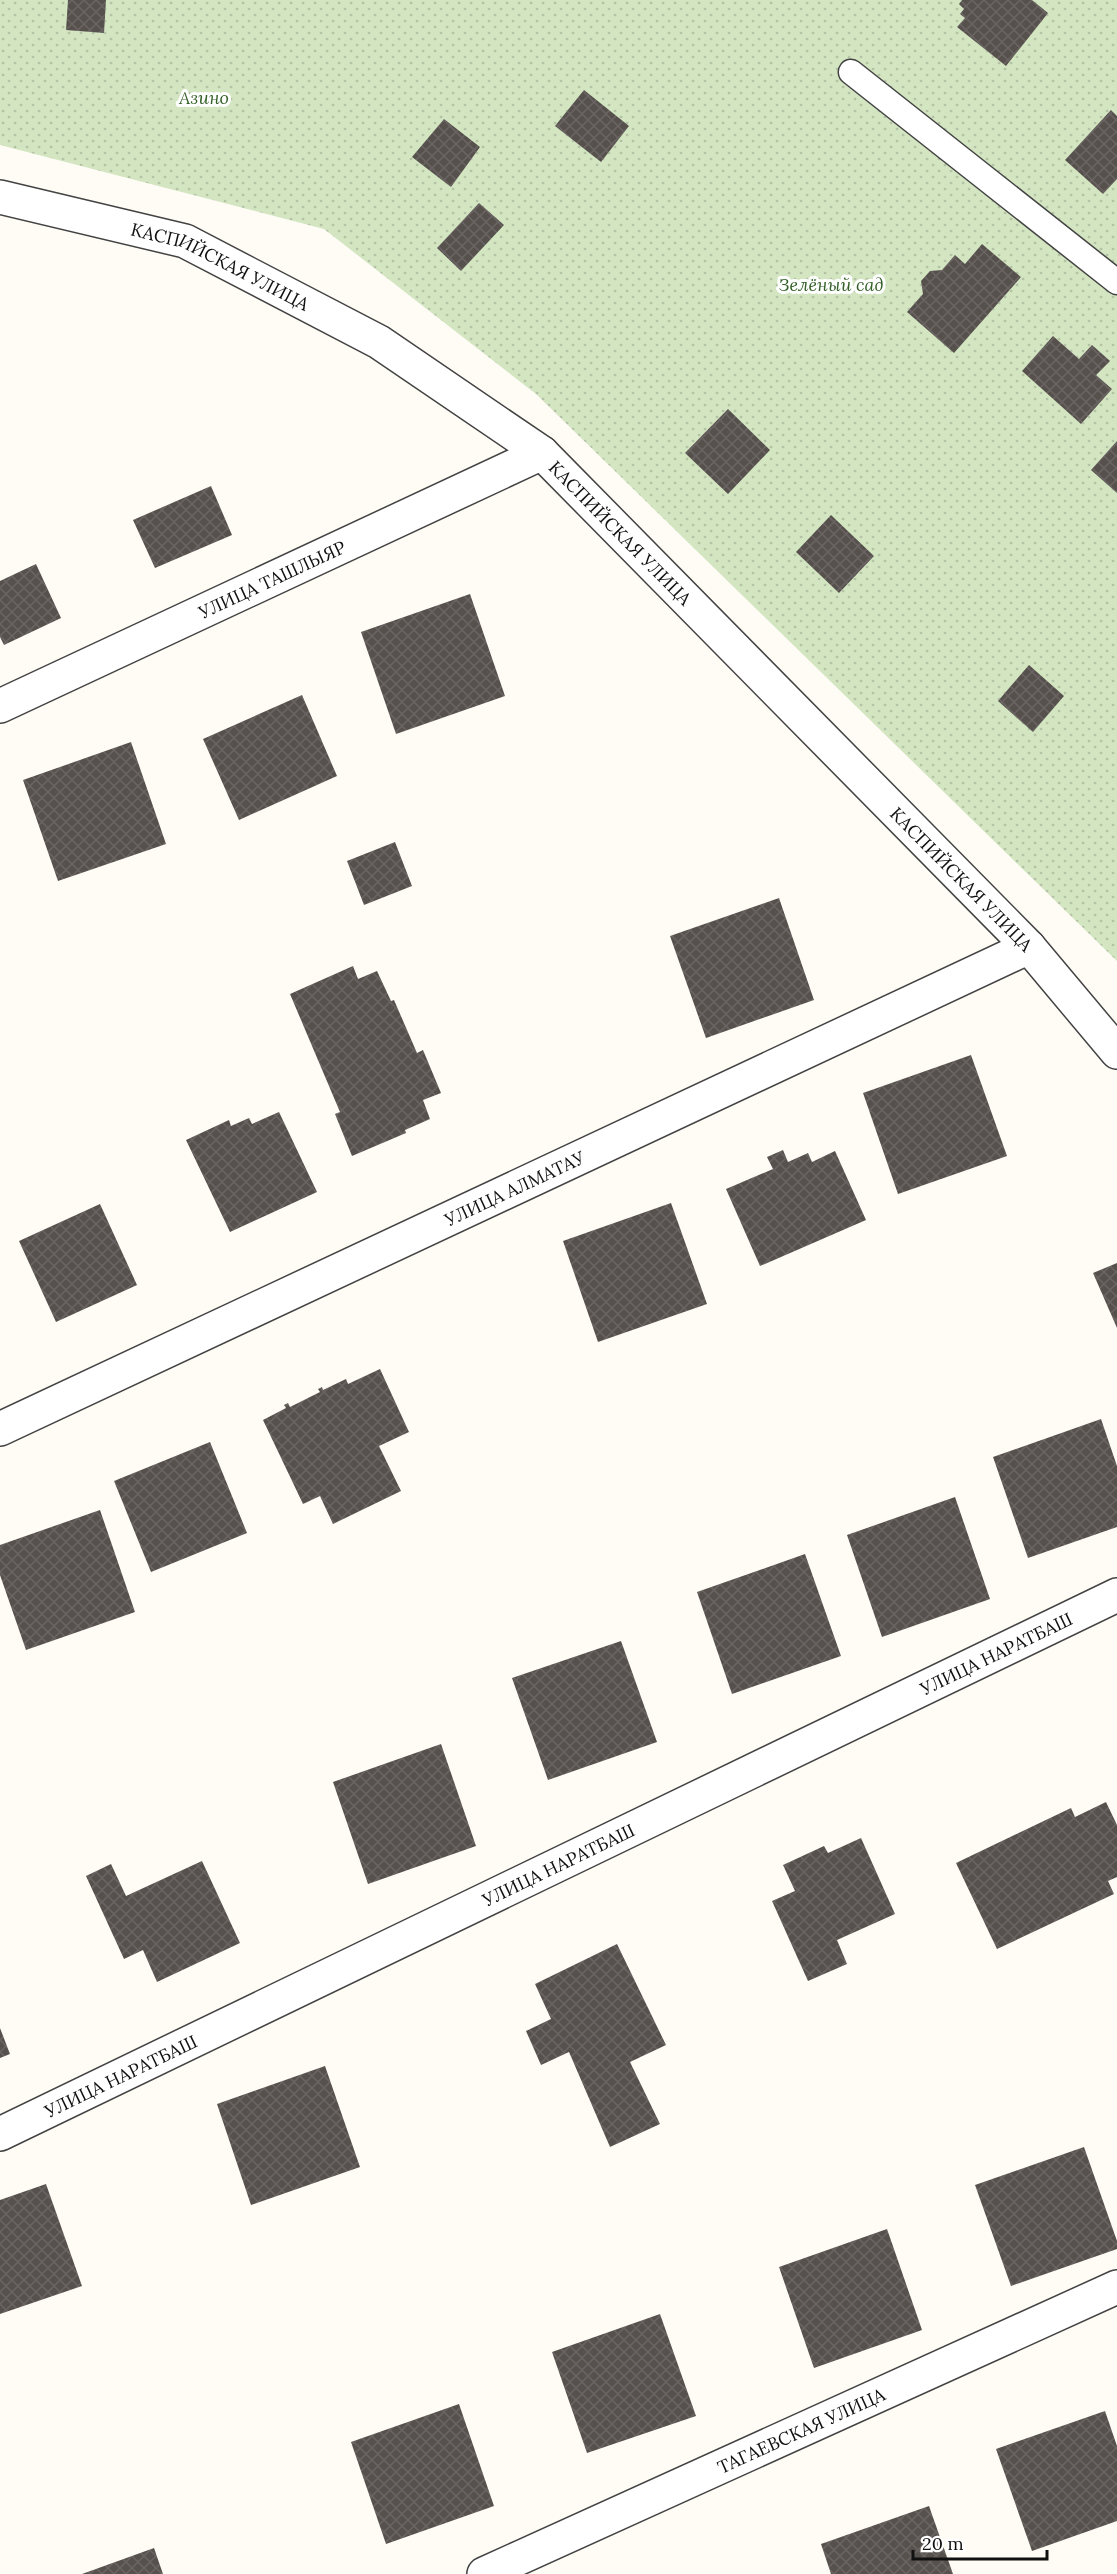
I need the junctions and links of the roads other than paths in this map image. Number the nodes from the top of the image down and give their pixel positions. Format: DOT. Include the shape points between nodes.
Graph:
graph roads {
  1 [pos="851,72"];
  2 [pos="0,197"];
  3 [pos="1117,282"];
  4 [pos="542,453"];
  5 [pos="0,705"];
  6 [pos="1029,947"];
  7 [pos="1117,1052"];
  8 [pos="0,1429"];
  9 [pos="1117,1595"];
  10 [pos="0,2134"];
  11 [pos="1117,2287"];
  12 [pos="484,2574"];
  1 -- 3 [label="lane"];
  2 -- 4 [label="street, КАСПИЙСКАЯ УЛИЦА" via="185,241 379,342"];
  4 -- 5 [label="street, УЛИЦА ТАШЛЫЯР"];
  4 -- 6 [label="street, КАСПИЙСКАЯ УЛИЦА"];
  6 -- 7 [label="street, КАСПИЙСКАЯ УЛИЦА"];
  6 -- 8 [label="street, УЛИЦА АЛМАТАУ"];
  9 -- 10 [label="street, УЛИЦА НАРАТБАШ"];
  11 -- 12 [label="street, ТАГАЕВСКАЯ УЛИЦА"];
}
